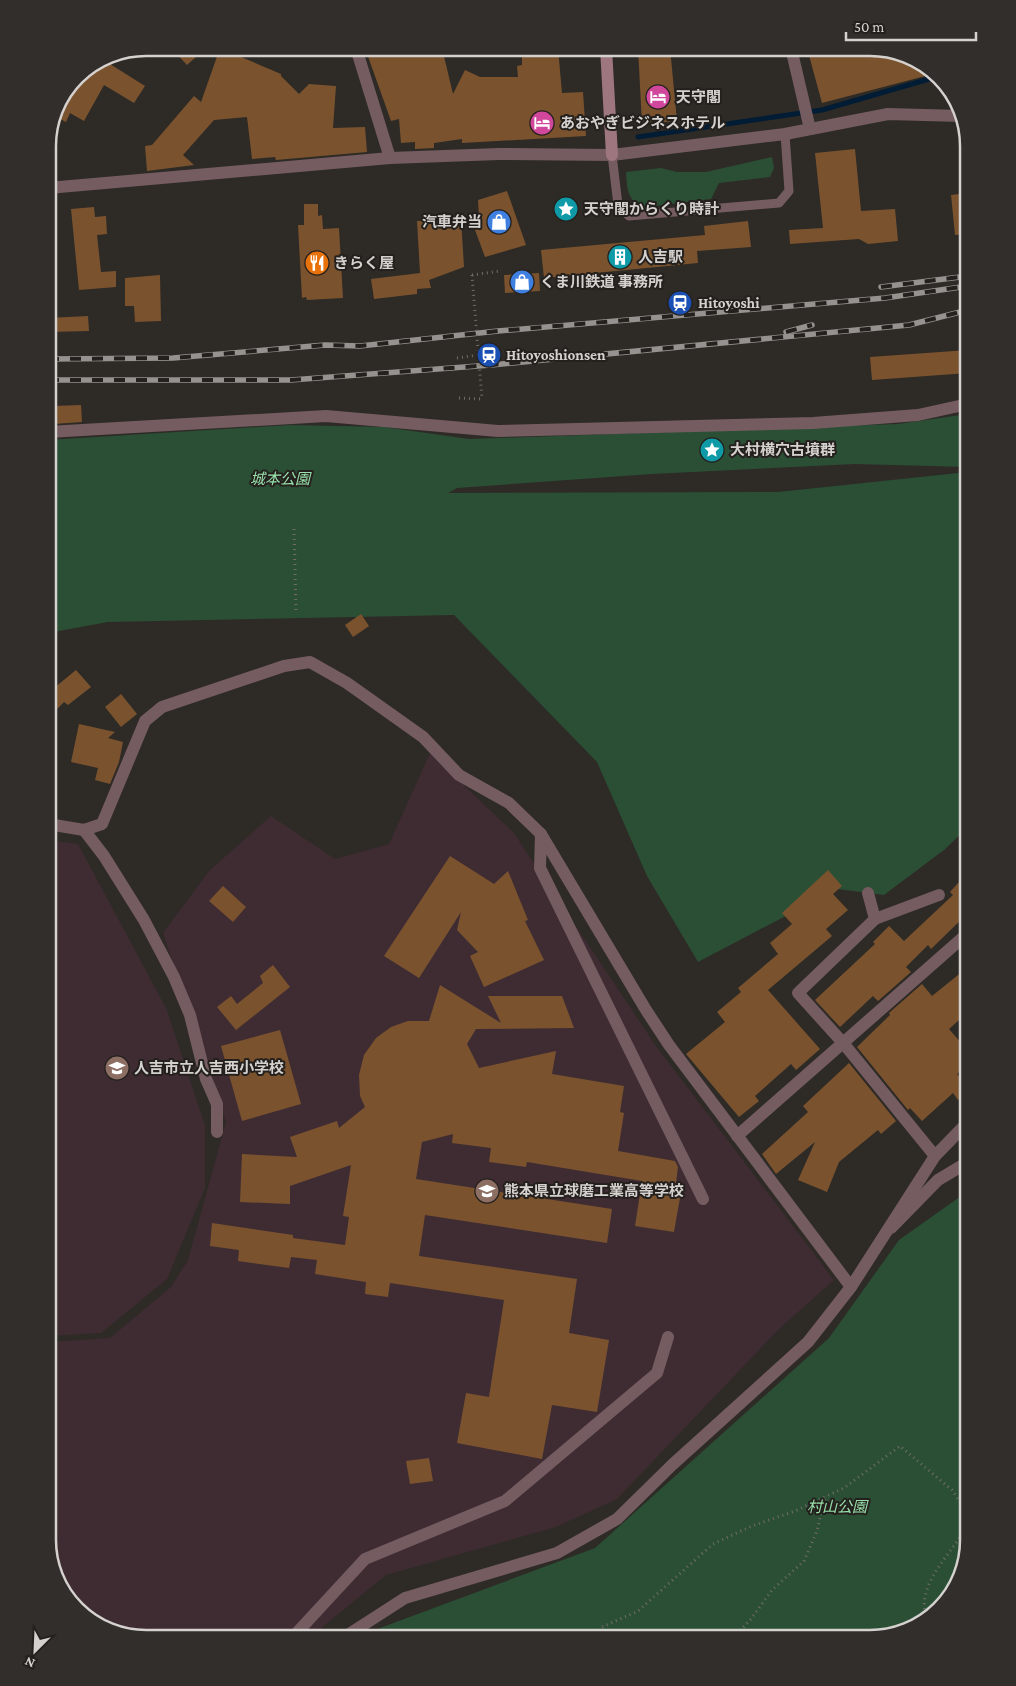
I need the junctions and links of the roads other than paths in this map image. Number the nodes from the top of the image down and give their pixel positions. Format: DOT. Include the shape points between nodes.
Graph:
graph roads {
  1 [pos="358,56"];
  2 [pos="606,56"];
  3 [pos="793,56"];
  4 [pos="954,116"];
  5 [pos="810,129"];
  6 [pos="785,134"];
  7 [pos="612,155"];
  8 [pos="390,158"];
  9 [pos="56,187"];
  10 [pos="960,406"];
  11 [pos="56,432"];
  12 [pos="56,825"];
  13 [pos="84,830"];
  14 [pos="541,834"];
  15 [pos="868,893"];
  16 [pos="939,895"];
  17 [pos="875,919"];
  18 [pos="960,940"];
  19 [pos="844,1044"];
  20 [pos="960,1130"];
  21 [pos="217,1132"];
  22 [pos="737,1136"];
  23 [pos="935,1156"];
  24 [pos="960,1167"];
  25 [pos="703,1199"];
  26 [pos="884,1233"];
  27 [pos="851,1287"];
  28 [pos="668,1337"];
  29 [pos="299,1630"];
  30 [pos="355,1630"];
  1 -- 8 [label="street"];
  2 -- 7 [label="main road"];
  3 -- 5 [label="street"];
  4 -- 5 [label="street" via="888,114"];
  5 -- 6 [label="street"];
  6 -- 7 [label="street"];
  6 -- 7 [label="lane" via="789,191 779,203 629,216 618,205"];
  7 -- 8 [label="street" via="499,154"];
  8 -- 9 [label="street"];
  10 -- 11 [label="street" via="918,415 814,423 498,431 326,416"];
  12 -- 13 [label="street"];
  13 -- 14 [label="street" via="102,824 144,721 162,707 284,666 310,662 347,683 423,737 459,775 509,803"];
  13 -- 21 [label="street" via="144,920 174,977 190,1015 206,1079 217,1104"];
  14 -- 22 [label="street" via="646,1010"];
  14 -- 25 [label="street" via="540,868"];
  15 -- 17 [label="street"];
  16 -- 17 [label="street"];
  17 -- 19 [label="street" via="798,992"];
  18 -- 19 [label="street"];
  19 -- 22 [label="street"];
  19 -- 23 [label="street"];
  20 -- 23 [label="street"];
  22 -- 27 [label="street"];
  23 -- 26 [label="street"];
  24 -- 26 [label="street" via="938,1180"];
  26 -- 27 [label="street"];
  27 -- 30 [label="street" via="808,1342 672,1465 618,1519 557,1553 405,1598"];
  28 -- 29 [label="street" via="657,1373 504,1501 365,1560"];
}
